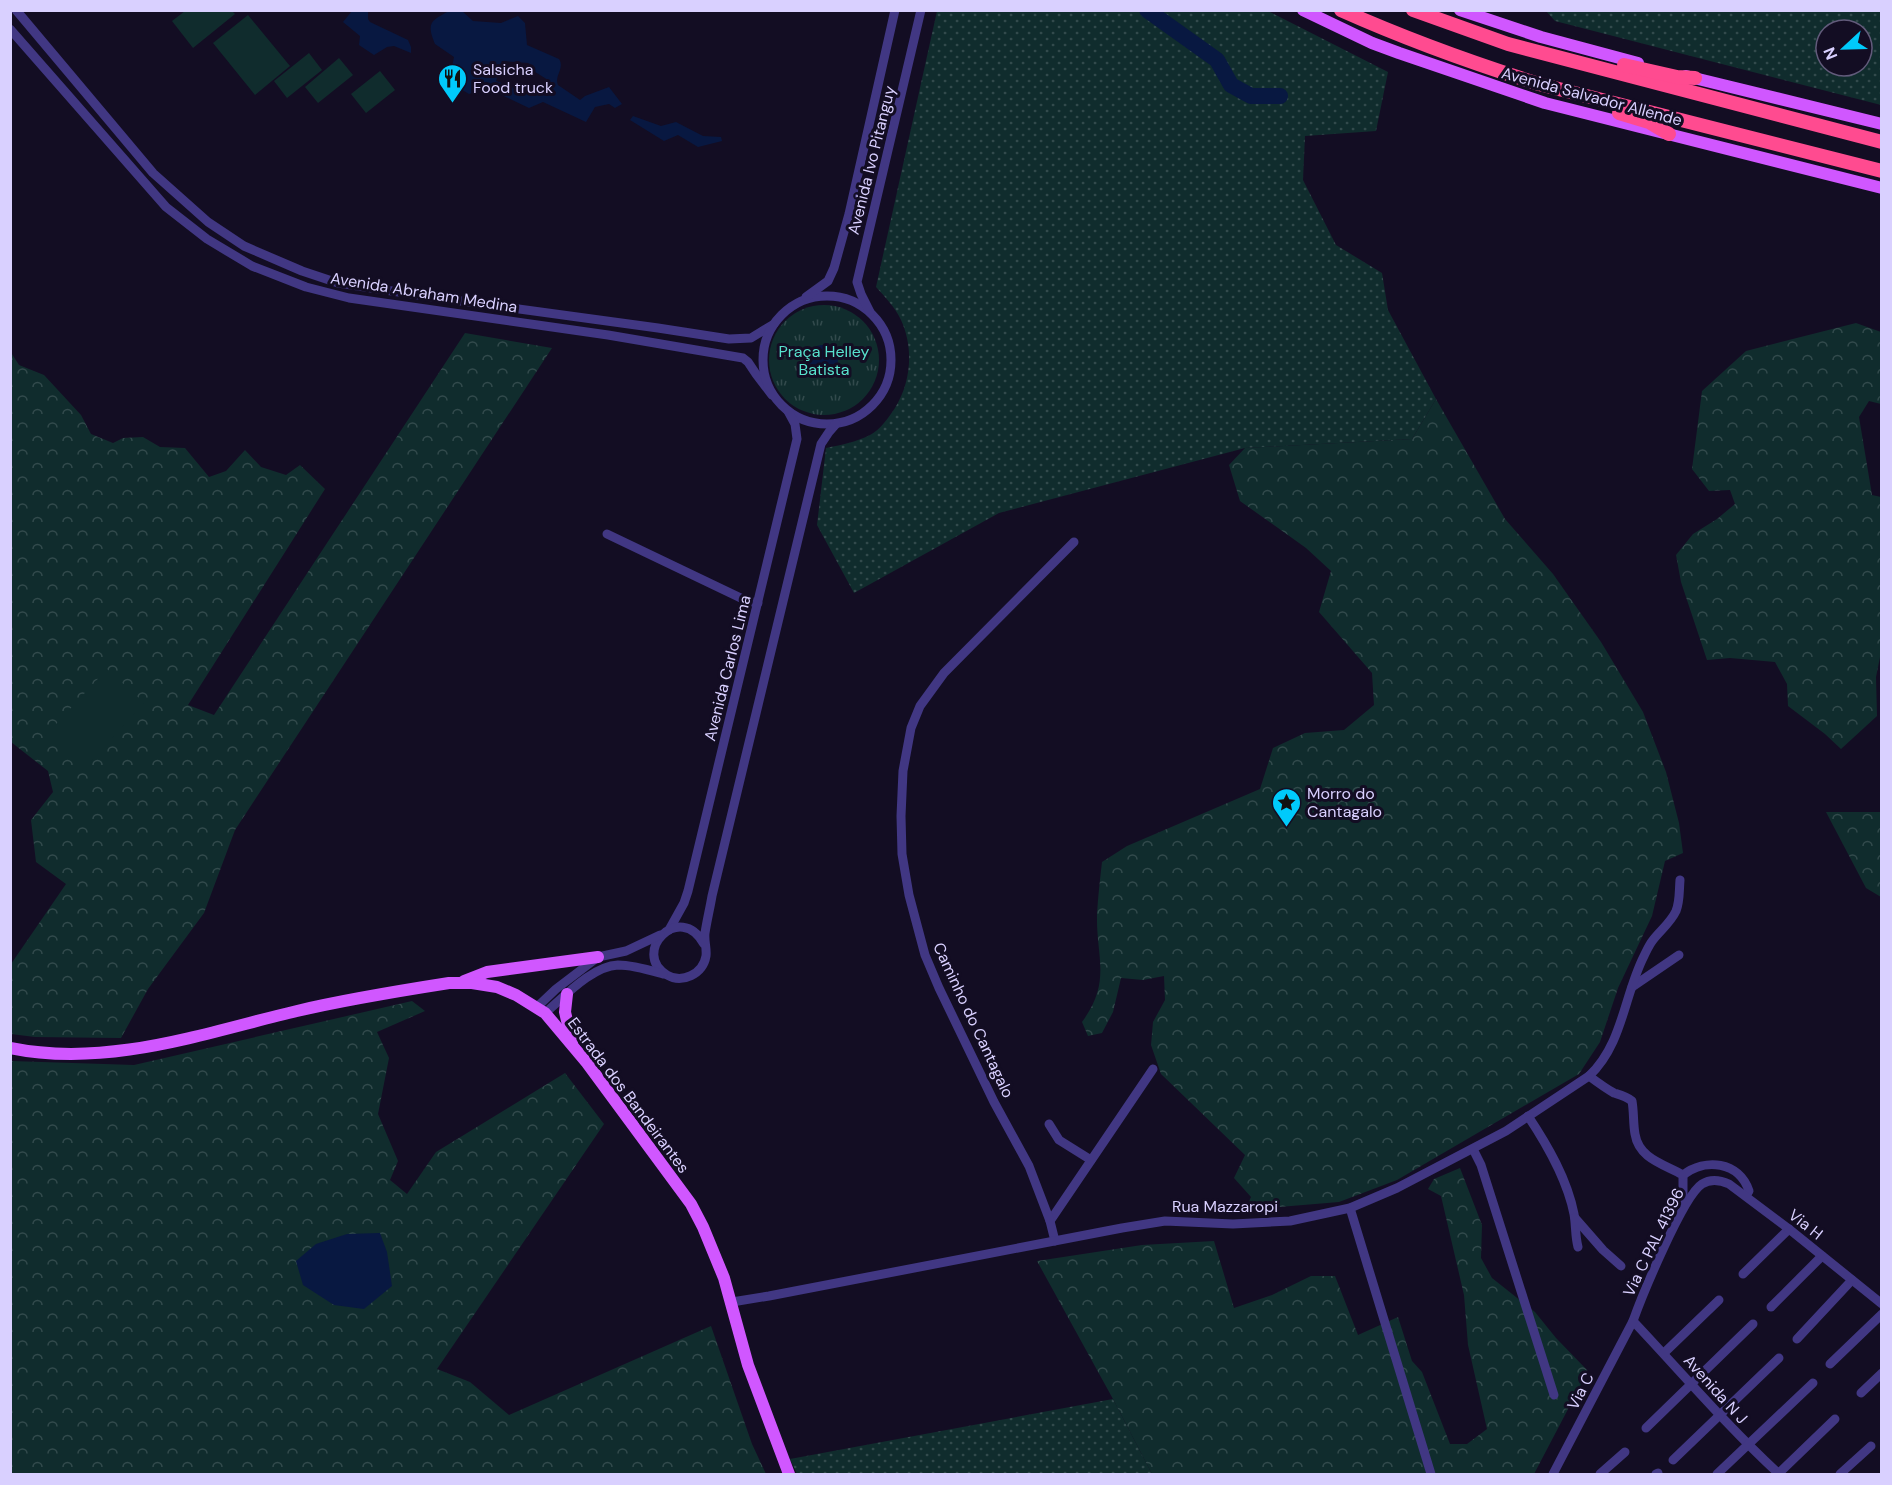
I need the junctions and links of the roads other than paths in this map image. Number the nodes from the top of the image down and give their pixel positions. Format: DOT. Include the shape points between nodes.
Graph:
graph roads {
  1 [pos="16,10"];
  2 [pos="895,10"];
  3 [pos="921,10"];
  4 [pos="1303,10"];
  5 [pos="1341,10"];
  6 [pos="1413,10"];
  7 [pos="1461,10"];
  8 [pos="10,29"];
  9 [pos="1508,44"];
  10 [pos="1695,78"];
  11 [pos="1539,84"];
  12 [pos="94,102"];
  13 [pos="82,111"];
  14 [pos="107,118"];
  15 [pos="1881,124"];
  16 [pos="96,126"];
  17 [pos="1669,134"];
  18 [pos="1881,142"];
  19 [pos="1881,171"];
  20 [pos="1881,188"];
  21 [pos="801,302"];
  22 [pos="872,314"];
  23 [pos="774,324"];
  24 [pos="772,394"];
  25 [pos="788,411"];
  26 [pos="836,424"];
  27 [pos="608,534"];
  28 [pos="1074,542"];
  29 [pos="758,603"];
  30 [pos="1680,880"];
  31 [pos="665,932"];
  32 [pos="704,944"];
  33 [pos="1679,955"];
  34 [pos="598,957"];
  35 [pos="666,974"];
  36 [pos="461,982"];
  37 [pos="1631,988"];
  38 [pos="567,994"];
  39 [pos="541,1010"];
  40 [pos="573,1046"];
  41 [pos="10,1048"];
  42 [pos="1153,1069"];
  43 [pos="1589,1076"];
  44 [pos="1528,1116"];
  45 [pos="1049,1124"];
  46 [pos="1473,1149"];
  47 [pos="1091,1160"];
  48 [pos="1683,1175"];
  49 [pos="1706,1182"];
  50 [pos="1746,1196"];
  51 [pos="1350,1208"];
  52 [pos="1684,1208"];
  53 [pos="1575,1218"];
  54 [pos="1050,1221"];
  55 [pos="1789,1229"];
  56 [pos="1055,1241"];
  57 [pos="1578,1247"];
  58 [pos="1822,1256"];
  59 [pos="1621,1266"];
  60 [pos="1743,1274"];
  61 [pos="1852,1280"];
  62 [pos="1719,1300"];
  63 [pos="732,1302"];
  64 [pos="1881,1304"];
  65 [pos="1772,1307"];
  66 [pos="1881,1314"];
  67 [pos="1633,1321"];
  68 [pos="1753,1324"];
  69 [pos="1797,1339"];
  70 [pos="1664,1353"];
  71 [pos="1779,1358"];
  72 [pos="1830,1364"];
  73 [pos="1881,1373"];
  74 [pos="1691,1383"];
  75 [pos="1813,1383"];
  76 [pos="1861,1393"];
  77 [pos="1554,1395"];
  78 [pos="1719,1415"];
  79 [pos="1835,1419"];
  80 [pos="1646,1428"];
  81 [pos="1748,1445"];
  82 [pos="1871,1446"];
  83 [pos="1625,1452"];
  84 [pos="1672,1460"];
  85 [pos="789,1474"];
  86 [pos="1431,1474"];
  87 [pos="1553,1474"];
  88 [pos="1600,1474"];
  89 [pos="1717,1474"];
  90 [pos="1779,1474"];
  91 [pos="1840,1474"];
  1 -- 12 [label="street, Avenida Abraham Medina"];
  2 -- 21 [label="street, Avenida Ivo Pitanguy" via="834,268 828,281"];
  3 -- 22 [label="street, Avenida Ivo Pitanguy" via="857,282"];
  4 -- 17 [label="main road, Avenida Salvador Allende" via="1372,43 1487,84"];
  5 -- 11 [label="highway, Avenida Salvador Allende" via="1393,33"];
  6 -- 9 [label="highway, Avenida Salvador Allende"];
  7 -- 10 [label="main road" via="1541,37"];
  8 -- 13 [label="street, Avenida Abraham Medina"];
  9 -- 10 [label="highway" via="1520,42"];
  9 -- 18 [label="highway, Avenida Salvador Allende"];
  10 -- 15 [label="main road"];
  11 -- 17 [label="highway" via="1546,90 1649,122"];
  11 -- 19 [label="highway, Avenida Salvador Allende"];
  12 -- 13 [label="street" via="90,111"];
  12 -- 14 [label="street, Avenida Abraham Medina"];
  13 -- 16 [label="street, Avenida Abraham Medina"];
  14 -- 16 [label="street" via="99,117"];
  14 -- 23 [label="street, Avenida Abraham Medina" via="162,182 208,222 244,246 320,278 729,339 751,338"];
  16 -- 24 [label="street, Avenida Abraham Medina" via="166,207 207,239 273,275 349,298 743,358"];
  17 -- 20 [label="main road, Avenida Salvador Allende"];
  21 -- 22 [label="street" via="815,297 844,298"];
  21 -- 23 [label="street"];
  22 -- 26 [label="street" via="889,345 888,380 869,410"];
  23 -- 24 [label="street" via="764,346 763,361"];
  24 -- 25 [label="street"];
  25 -- 26 [label="street" via="802,420"];
  25 -- 29 [label="street, Avenida Carlos Lima" via="797,439"];
  26 -- 32 [label="street" via="821,444 712,896"];
  27 -- 29 [label="street"];
  28 -- 54 [label="street, Caminho do Cantagalo" via="931,688 911,728 903,771 901,816 909,895 925,955 994,1102 1029,1166"];
  29 -- 31 [label="street, Avenida Carlos Lima" via="688,891"];
  30 -- 37 [label="street, Rua Mazzaropi" via="1674,915 1651,942"];
  31 -- 32 [label="street" via="676,927 689,928"];
  31 -- 34 [label="street" via="626,951"];
  31 -- 35 [label="street, Avenida Carlos Lima" via="654,953 659,969"];
  32 -- 35 [label="street" via="706,956 698,972 682,979"];
  33 -- 37 [label="street"];
  34 -- 36 [label="main road" via="487,972"];
  34 -- 39 [label="street" via="556,989"];
  35 -- 38 [label="street" via="614,966 601,969"];
  36 -- 39 [label="main road, Estrada dos Bandeirantes" via="497,987"];
  36 -- 41 [label="main road, Estrada dos Bandeirantes" via="298,1010 141,1048 51,1053"];
  37 -- 43 [label="street, Rua Mazzaropi" via="1610,1049"];
  38 -- 39 [label="street"];
  38 -- 40 [label="main road" via="565,1012"];
  39 -- 40 [label="main road, Estrada dos Bandeirantes"];
  40 -- 63 [label="main road, Estrada dos Bandeirantes" via="691,1204 714,1251"];
  42 -- 47 [label="street"];
  43 -- 44 [label="street, Rua Mazzaropi"];
  43 -- 48 [label="street" via="1632,1101 1634,1131 1646,1156"];
  44 -- 46 [label="street, Rua Mazzaropi"];
  44 -- 53 [label="street" via="1562,1176"];
  45 -- 47 [label="street" via="1059,1140"];
  46 -- 51 [label="street, Rua Mazzaropi"];
  46 -- 77 [label="street"];
  47 -- 54 [label="street"];
  48 -- 50 [label="street" via="1698,1166 1728,1167 1746,1182"];
  48 -- 52 [label="street"];
  49 -- 50 [label="street, Via H" via="1720,1180"];
  49 -- 52 [label="street, Via C PAL 41396" via="1694,1190"];
  50 -- 55 [label="street, Via H"];
  51 -- 56 [label="street, Rua Mazzaropi" via="1290,1221 1165,1221"];
  51 -- 86 [label="street"];
  52 -- 67 [label="street, Via C PAL 41396"];
  53 -- 57 [label="street"];
  53 -- 59 [label="street"];
  54 -- 56 [label="street, Caminho do Cantagalo"];
  55 -- 58 [label="street, Via H"];
  55 -- 60 [label="street"];
  56 -- 63 [label="street, Rua Mazzaropi"];
  58 -- 61 [label="street, Via H"];
  58 -- 65 [label="street"];
  61 -- 64 [label="street, Via H"];
  61 -- 69 [label="street"];
  62 -- 70 [label="street"];
  63 -- 85 [label="main road, Estrada dos Bandeirantes" via="748,1365"];
  66 -- 72 [label="street"];
  67 -- 70 [label="street, Avenida N J"];
  67 -- 87 [label="street, Via C"];
  68 -- 74 [label="street"];
  70 -- 74 [label="street, Avenida N J"];
  71 -- 78 [label="street"];
  73 -- 76 [label="street"];
  74 -- 78 [label="street, Avenida N J"];
  74 -- 80 [label="street"];
  75 -- 81 [label="street"];
  78 -- 81 [label="street, Avenida N J"];
  78 -- 84 [label="street"];
  79 -- 90 [label="street"];
  81 -- 89 [label="street"];
  81 -- 90 [label="street, Avenida N J"];
  82 -- 91 [label="street"];
  83 -- 88 [label="street"];
}
